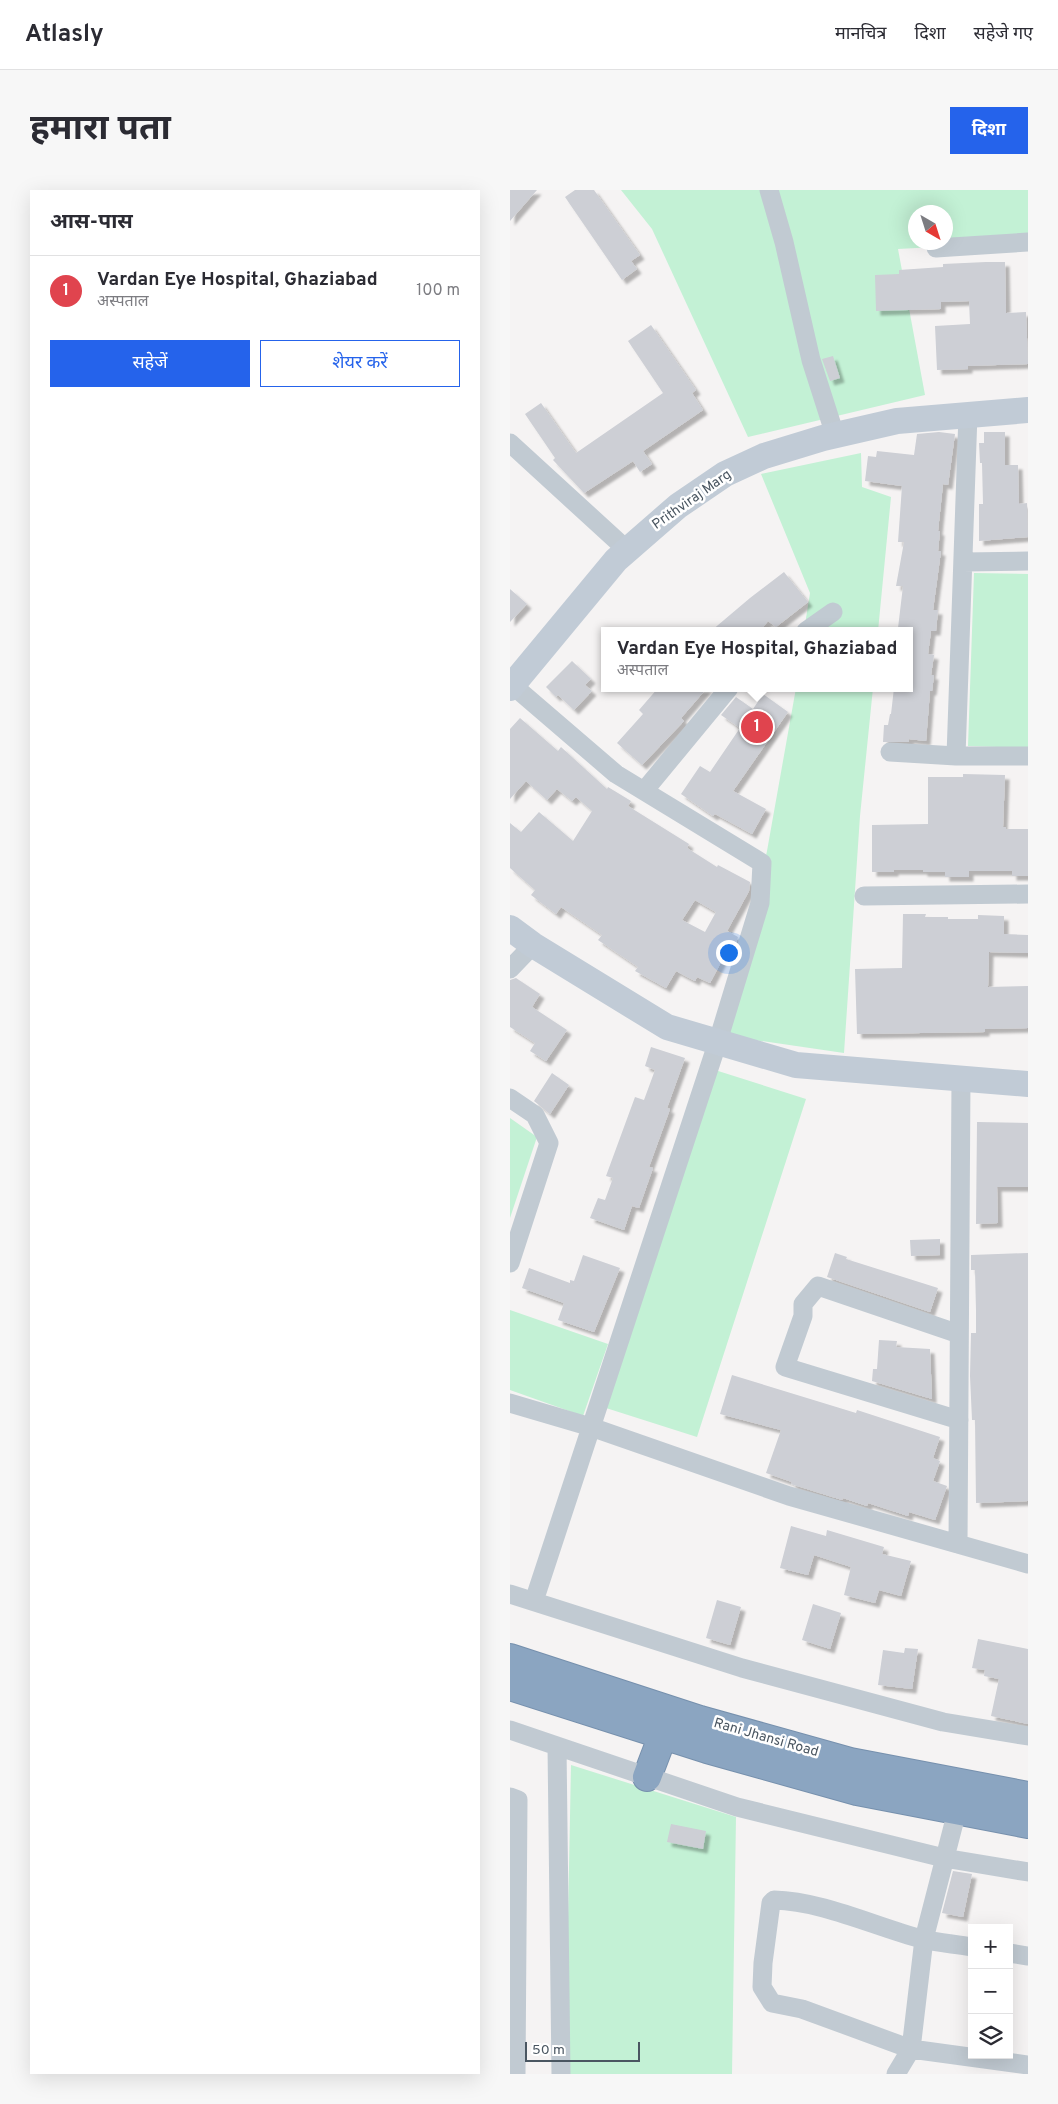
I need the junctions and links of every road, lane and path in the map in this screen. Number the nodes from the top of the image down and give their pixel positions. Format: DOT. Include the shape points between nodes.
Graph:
graph roads {
  1 [pos="769,190"];
  2 [pos="1028,242"];
  3 [pos="953,247"];
  4 [pos="1028,410"];
  5 [pos="968,414"];
  6 [pos="835,435"];
  7 [pos="510,443"];
  8 [pos="627,550"];
  9 [pos="1028,561"];
  10 [pos="962,562"];
  11 [pos="833,612"];
  12 [pos="812,627"];
  13 [pos="511,685"];
  14 [pos="726,692"];
  15 [pos="890,752"];
  16 [pos="956,756"];
  17 [pos="1028,756"];
  18 [pos="644,791"];
  19 [pos="1028,894"];
  20 [pos="864,896"];
  21 [pos="510,928"];
  22 [pos="532,945"];
  23 [pos="510,969"];
  24 [pos="718,1041"];
  25 [pos="961,1079"];
  26 [pos="1028,1084"];
  27 [pos="510,1098"];
  28 [pos="510,1263"];
  29 [pos="959,1334"];
  30 [pos="510,1403"];
  31 [pos="959,1420"];
  32 [pos="591,1427"];
  33 [pos="958,1544"];
  34 [pos="1028,1564"];
  35 [pos="510,1594"];
  36 [pos="534,1601"];
  37 [pos="511,1661"];
  38 [pos="510,1686"];
  39 [pos="561,1689"];
  40 [pos="510,1730"];
  41 [pos="663,1735"];
  42 [pos="1028,1736"];
  43 [pos="557,1746"];
  44 [pos="647,1776"];
  45 [pos="1028,1796"];
  46 [pos="510,1797"];
  47 [pos="957,1811"];
  48 [pos="1028,1824"];
  49 [pos="944,1858"];
  50 [pos="1028,1872"];
  51 [pos="924,1939"];
  52 [pos="968,1946"];
  53 [pos="1013,1954"];
  54 [pos="1028,1956"];
  55 [pos="513,2010"];
  56 [pos="911,2049"];
  57 [pos="1028,2065"];
  58 [pos="516,2074"];
  59 [pos="561,2074"];
  60 [pos="896,2074"];
  1 -- 6 [label="street" via="811,360"];
  2 -- 3 [label="street"];
  4 -- 5 [label="street, Prithviraj Marg"];
  5 -- 6 [label="street, Prithviraj Marg" via="897,421"];
  5 -- 10 [label="street"];
  6 -- 8 [label="street, Prithviraj Marg" via="764,456 724,474 678,506"];
  7 -- 8 [label="street"];
  8 -- 13 [label="street, Prithviraj Marg"];
  9 -- 10 [label="street"];
  10 -- 16 [label="street"];
  11 -- 12 [label="street"];
  13 -- 18 [label="street" via="616,774"];
  14 -- 18 [label="street"];
  15 -- 16 [label="street"];
  16 -- 17 [label="street"];
  18 -- 24 [label="street" via="762,863 760,903"];
  19 -- 20 [label="street"];
  21 -- 22 [label="street"];
  22 -- 23 [label="street"];
  22 -- 24 [label="street" via="667,1027"];
  24 -- 25 [label="street" via="796,1065"];
  24 -- 32 [label="street"];
  25 -- 26 [label="street"];
  25 -- 29 [label="street"];
  27 -- 28 [label="street" via="535,1116 549,1143"];
  29 -- 31 [label="street"];
  29 -- 31 [label="street" via="818,1286 803,1304 803,1316 785,1367"];
  30 -- 32 [label="street"];
  31 -- 33 [label="street"];
  32 -- 33 [label="street" via="789,1496"];
  32 -- 36 [label="street"];
  33 -- 34 [label="street"];
  35 -- 36 [label="street"];
  36 -- 42 [label="street" via="742,1668 943,1722"];
  37 -- 39 [label="highway, Rani Jhansi Road"];
  38 -- 39 [label="highway, Rani Jhansi Road"];
  39 -- 41 [label="highway, Rani Jhansi Road"];
  39 -- 45 [label="highway, Rani Jhansi Road" via="700,1720 850,1762"];
  40 -- 43 [label="street"];
  41 -- 44 [label="highway"];
  41 -- 47 [label="highway, Rani Jhansi Road" via="858,1791"];
  43 -- 44 [label="street"];
  43 -- 59 [label="street"];
  44 -- 49 [label="street" via="737,1807"];
  46 -- 55 [label="street" via="518,1800"];
  47 -- 48 [label="highway, Rani Jhansi Road"];
  47 -- 49 [label="street"];
  49 -- 50 [label="street"];
  49 -- 51 [label="street"];
  51 -- 52 [label="street"];
  51 -- 56 [label="street"];
  51 -- 56 [label="street" via="789,1900 771,1903 762,1987 772,2003 802,2009"];
  53 -- 54 [label="street"];
  55 -- 58 [label="street"];
  56 -- 57 [label="street"];
  56 -- 60 [label="street"];
}
